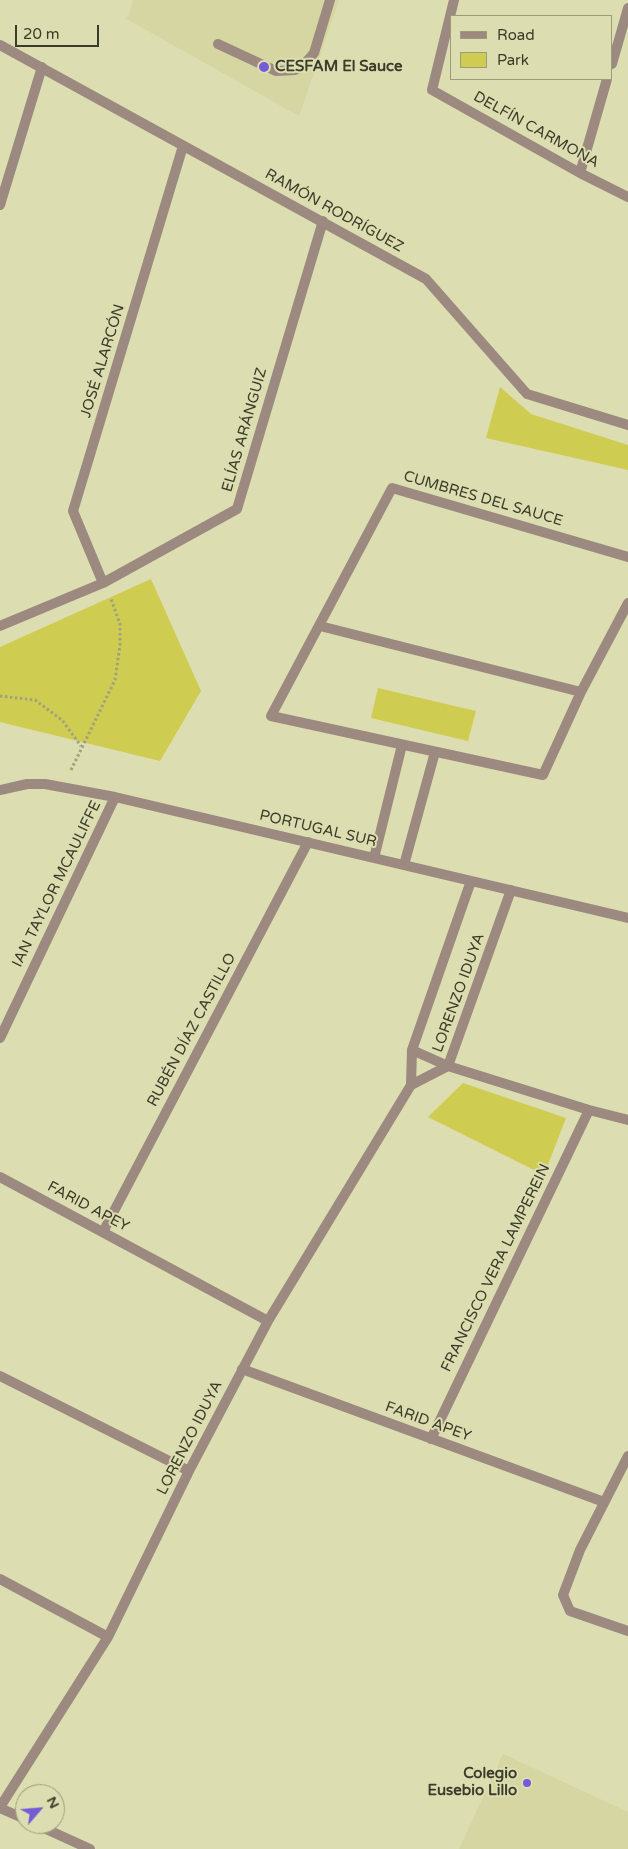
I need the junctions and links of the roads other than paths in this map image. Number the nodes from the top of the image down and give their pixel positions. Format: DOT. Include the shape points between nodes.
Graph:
graph roads {
  1 [pos="330,0"];
  2 [pos="454,0"];
  3 [pos="628,8"];
  4 [pos="450,15"];
  5 [pos="450,16"];
  6 [pos="0,44"];
  7 [pos="218,44"];
  8 [pos="613,60"];
  9 [pos="42,67"];
  10 [pos="608,80"];
  11 [pos="182,146"];
  12 [pos="580,173"];
  13 [pos="628,197"];
  14 [pos="0,205"];
  15 [pos="323,221"];
  16 [pos="628,425"];
  17 [pos="628,557"];
  18 [pos="104,583"];
  19 [pos="628,602"];
  20 [pos="0,626"];
  21 [pos="320,626"];
  22 [pos="581,692"];
  23 [pos="402,745"];
  24 [pos="435,752"];
  25 [pos="0,790"];
  26 [pos="115,796"];
  27 [pos="308,842"];
  28 [pos="374,858"];
  29 [pos="404,865"];
  30 [pos="471,881"];
  31 [pos="511,890"];
  32 [pos="628,918"];
  33 [pos="0,1038"];
  34 [pos="412,1050"];
  35 [pos="448,1066"];
  36 [pos="411,1084"];
  37 [pos="589,1110"];
  38 [pos="628,1120"];
  39 [pos="0,1177"];
  40 [pos="103,1232"];
  41 [pos="268,1321"];
  42 [pos="242,1369"];
  43 [pos="0,1376"];
  44 [pos="431,1439"];
  45 [pos="628,1456"];
  46 [pos="189,1472"];
  47 [pos="604,1502"];
  48 [pos="0,1579"];
  49 [pos="628,1631"];
  50 [pos="108,1637"];
  51 [pos="0,1807"];
  52 [pos="15,1814"];
  53 [pos="57,1834"];
  54 [pos="90,1849"];
  1 -- 7 [label="street" via="314,53 295,70 276,71"];
  2 -- 4 [label="street, DELFÍN CARMONA"];
  3 -- 8 [label="street"];
  5 -- 12 [label="street, DELFÍN CARMONA" via="432,90"];
  6 -- 9 [label="street, RAMÓN RODRÍGUEZ"];
  9 -- 11 [label="street, RAMÓN RODRÍGUEZ"];
  9 -- 14 [label="street"];
  10 -- 12 [label="street"];
  11 -- 15 [label="street, RAMÓN RODRÍGUEZ"];
  11 -- 18 [label="street, JOSÉ ALARCÓN" via="74,511"];
  12 -- 13 [label="street, DELFÍN CARMONA"];
  15 -- 16 [label="street, RAMÓN RODRÍGUEZ" via="426,279 528,394"];
  15 -- 18 [label="street, ELÍAS ARÁNGUIZ" via="237,509"];
  17 -- 21 [label="street, CUMBRES DEL SAUCE" via="392,488"];
  18 -- 20 [label="street, ELÍAS ARÁNGUIZ"];
  19 -- 22 [label="street, CUMBRES DEL SAUCE"];
  21 -- 22 [label="street"];
  21 -- 23 [label="street, CUMBRES DEL SAUCE" via="271,716"];
  22 -- 24 [label="street, CUMBRES DEL SAUCE" via="543,775"];
  23 -- 24 [label="street, CUMBRES DEL SAUCE"];
  23 -- 28 [label="street"];
  24 -- 29 [label="street"];
  25 -- 26 [label="street, PORTUGAL SUR" via="27,784"];
  26 -- 27 [label="street, PORTUGAL SUR"];
  26 -- 33 [label="street, IAN TAYLOR MCAULIFFE"];
  27 -- 28 [label="street, PORTUGAL SUR"];
  27 -- 40 [label="street, RUBÉN DÍAZ CASTILLO"];
  28 -- 29 [label="street, PORTUGAL SUR"];
  29 -- 30 [label="street, PORTUGAL SUR"];
  30 -- 31 [label="street, PORTUGAL SUR"];
  30 -- 34 [label="street, LORENZO IDUYA"];
  31 -- 32 [label="street, PORTUGAL SUR"];
  31 -- 35 [label="street, LORENZO IDUYA"];
  34 -- 35 [label="street"];
  34 -- 36 [label="street, LORENZO IDUYA"];
  35 -- 36 [label="street, LORENZO IDUYA"];
  35 -- 37 [label="street"];
  36 -- 41 [label="street, LORENZO IDUYA"];
  37 -- 38 [label="street"];
  37 -- 44 [label="street, FRANCISCO VERA LAMPEREIN"];
  39 -- 40 [label="street, FARID APEY"];
  40 -- 41 [label="street, FARID APEY"];
  41 -- 42 [label="street, LORENZO IDUYA"];
  42 -- 44 [label="street, FARID APEY"];
  42 -- 46 [label="street, LORENZO IDUYA"];
  43 -- 46 [label="street"];
  44 -- 47 [label="street, FARID APEY"];
  45 -- 47 [label="street"];
  46 -- 50 [label="street, LORENZO IDUYA"];
  47 -- 49 [label="street" via="580,1550 563,1595 570,1611"];
  48 -- 50 [label="street"];
  50 -- 51 [label="street, LORENZO IDUYA"];
  51 -- 52 [label="street"];
  53 -- 54 [label="street"];
}
